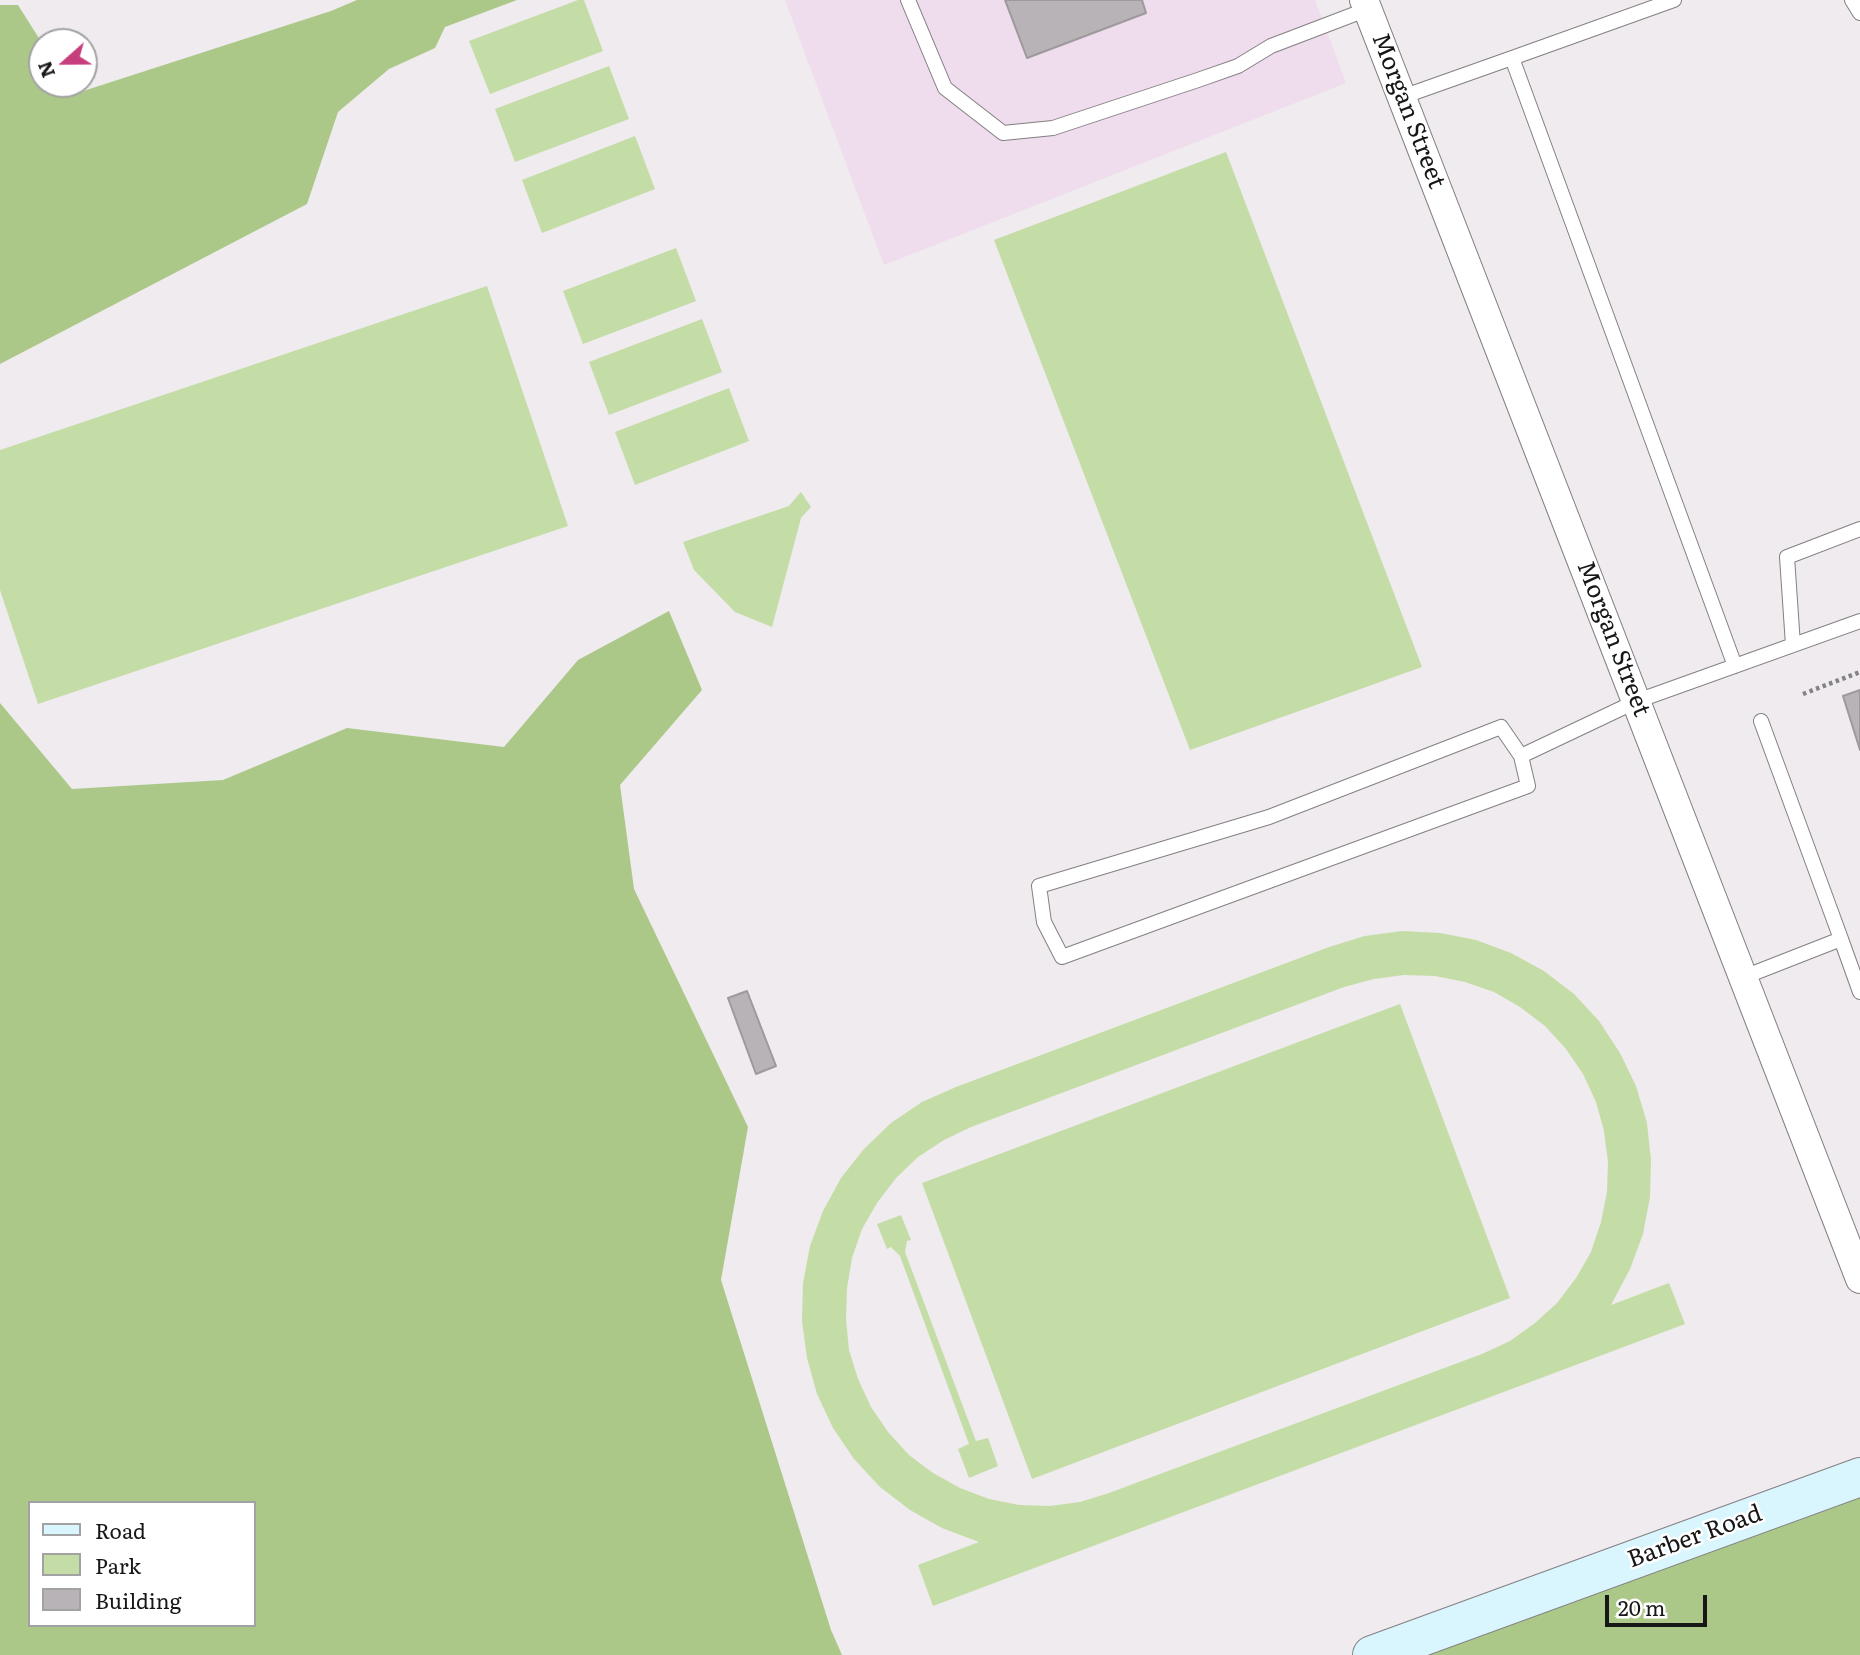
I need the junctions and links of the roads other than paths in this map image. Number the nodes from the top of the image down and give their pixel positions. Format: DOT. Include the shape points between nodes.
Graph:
graph roads {
  1 [pos="908,0"];
  2 [pos="1674,0"];
  3 [pos="1852,0"];
  4 [pos="1366,4"];
  5 [pos="1860,13"];
  6 [pos="1512,58"];
  7 [pos="1402,97"];
  8 [pos="1860,529"];
  9 [pos="1860,621"];
  10 [pos="1793,645"];
  11 [pos="1735,666"];
  12 [pos="1637,701"];
  13 [pos="1761,721"];
  14 [pos="1521,756"];
  15 [pos="1841,939"];
  16 [pos="1744,977"];
  17 [pos="1860,992"];
  18 [pos="1860,1279"];
  19 [pos="1860,1477"];
  20 [pos="1372,1655"];
  1 -- 4 [label="lane" via="945,88 1003,133 1053,128 1238,66 1271,46"];
  2 -- 6 [label="lane"];
  3 -- 5 [label="lane"];
  4 -- 7 [label="street, Morgan Street"];
  6 -- 7 [label="lane"];
  6 -- 11 [label="lane"];
  7 -- 12 [label="street, Morgan Street"];
  8 -- 10 [label="lane" via="1787,557"];
  9 -- 10 [label="lane"];
  10 -- 11 [label="lane"];
  11 -- 12 [label="lane"];
  12 -- 14 [label="lane"];
  12 -- 16 [label="street, Morgan Street"];
  13 -- 15 [label="lane"];
  14 -- 14 [label="lane" via="1502,727 1269,817 1040,886 1044,922 1062,957 1528,786"];
  15 -- 16 [label="lane"];
  15 -- 17 [label="lane"];
  16 -- 18 [label="street, Morgan Street"];
  19 -- 20 [label="main road, Barber Road"];
}
